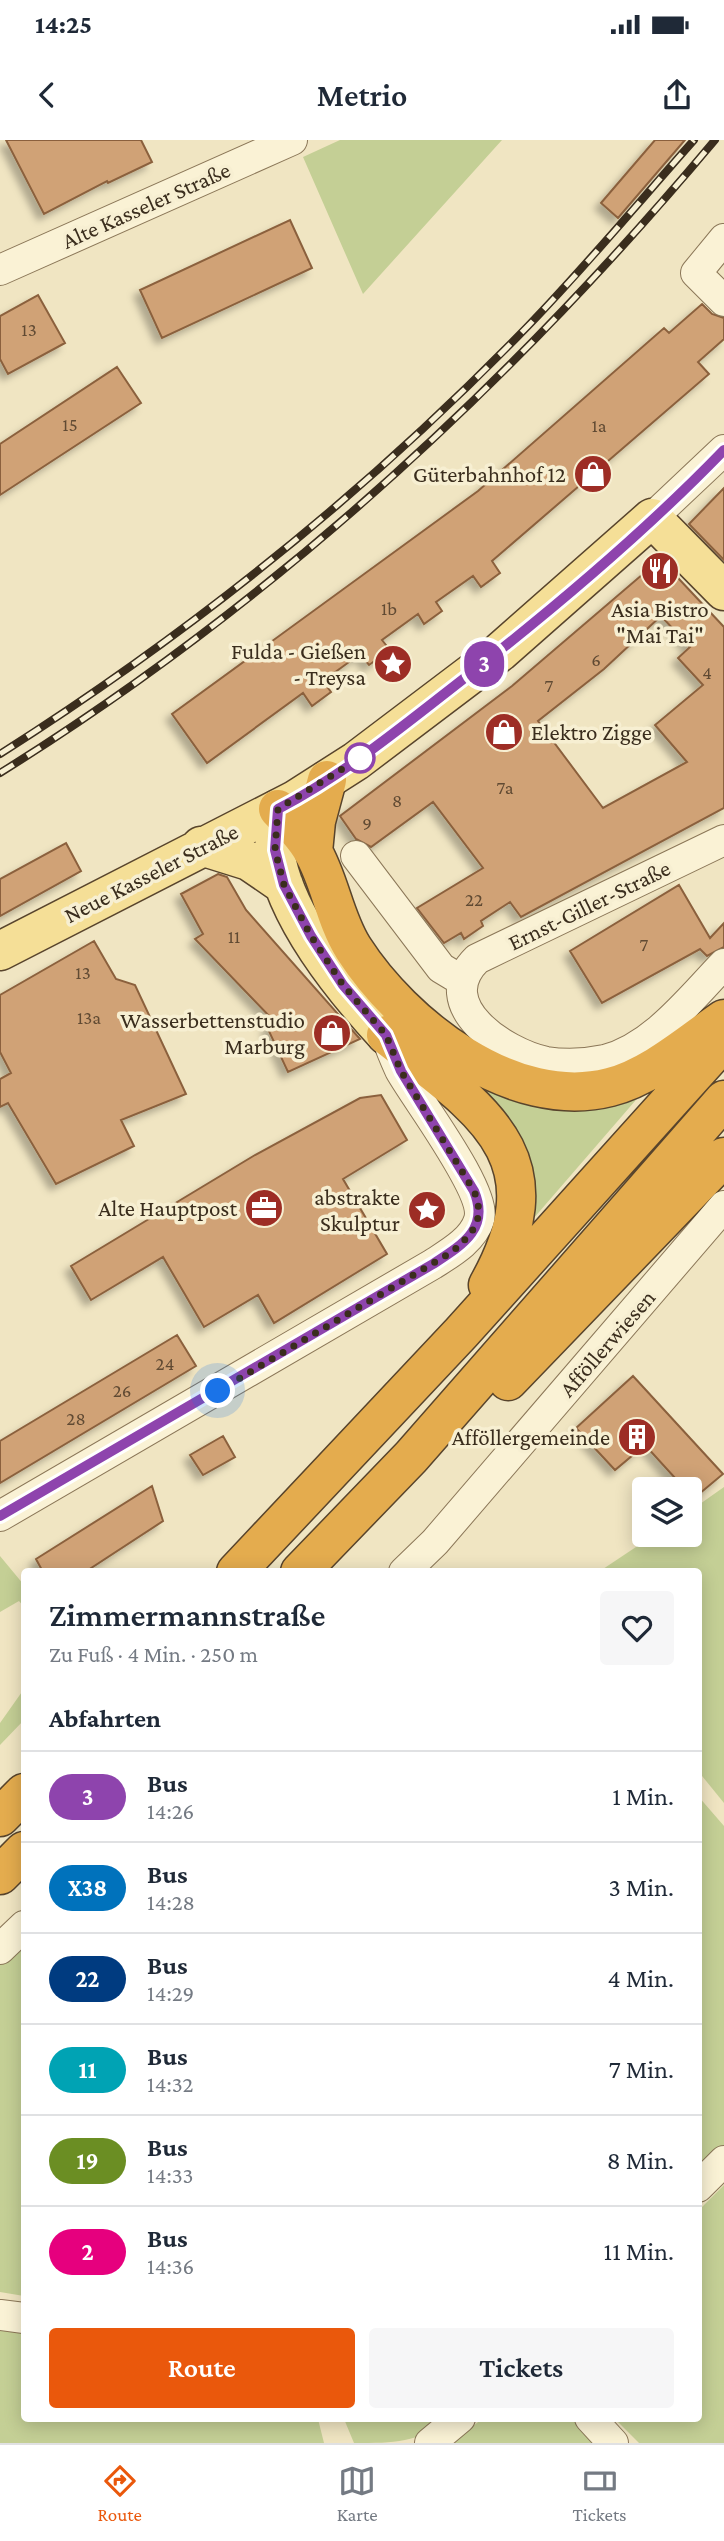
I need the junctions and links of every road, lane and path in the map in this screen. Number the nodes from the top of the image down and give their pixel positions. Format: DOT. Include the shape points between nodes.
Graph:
graph roads {
  1 [pos="292,140"];
  2 [pos="724,239"];
  3 [pos="0,270"];
  4 [pos="724,301"];
  5 [pos="724,450"];
  6 [pos="652,518"];
  7 [pos="724,591"];
  8 [pos="327,780"];
  9 [pos="278,809"];
  10 [pos="724,840"];
  11 [pos="201,846"];
  12 [pos="313,852"];
  13 [pos="356,856"];
  14 [pos="284,885"];
  15 [pos="0,951"];
  16 [pos="724,964"];
  17 [pos="461,980"];
  18 [pos="724,1018"];
  19 [pos="386,1035"];
  20 [pos="724,1041"];
  21 [pos="724,1100"];
  22 [pos="724,1157"];
  23 [pos="724,1206"];
  24 [pos="461,1332"];
  25 [pos="411,1457"];
  26 [pos="0,1516"];
  27 [pos="240,1568"];
  28 [pos="304,1568"];
  29 [pos="408,1568"];
  30 [pos="21,1796"];
  31 [pos="0,1817"];
  32 [pos="21,1854"];
  33 [pos="0,1875"];
  34 [pos="21,1929"];
  35 [pos="0,1949"];
  36 [pos="724,2161"];
  37 [pos="702,2182"];
  38 [pos="0,2315"];
  39 [pos="21,2318"];
  40 [pos="455,2422"];
  41 [pos="594,2422"];
  42 [pos="430,2443"];
  43 [pos="614,2443"];
  1 -- 3 [label="street, Alte Kasseler Straße"];
  2 -- 4 [label="street" via="696,273"];
  5 -- 6 [label="street, Neue Kasseler Straße"];
  6 -- 7 [label="main road"];
  6 -- 8 [label="main road, Neue Kasseler Straße" via="500,652"];
  8 -- 9 [label="main road, Neue Kasseler Straße"];
  8 -- 12 [label="highway"];
  9 -- 11 [label="main road, Neue Kasseler Straße"];
  9 -- 12 [label="highway"];
  9 -- 14 [label="main road" via="275,850"];
  10 -- 17 [label="street, Ernst-Giller-Straße" via="477,959"];
  11 -- 14 [label="main road" via="250,860"];
  11 -- 15 [label="main road, Neue Kasseler Straße"];
  12 -- 18 [label="highway" via="338,917 366,966 426,1027 498,1075 560,1092 611,1087 643,1074"];
  13 -- 17 [label="street" via="441,968"];
  14 -- 19 [label="main road" via="330,966"];
  16 -- 17 [label="street" via="662,1027 635,1047 573,1065 544,1061 495,1041 475,1023"];
  19 -- 24 [label="highway" via="488,1121 514,1170 517,1210 505,1252"];
  19 -- 26 [label="street" via="401,1071 474,1191 480,1213 469,1236 433,1264"];
  20 -- 24 [label="highway"];
  21 -- 25 [label="highway"];
  22 -- 25 [label="highway" via="476,1415"];
  23 -- 29 [label="street, Afföllerwiesen"];
  24 -- 27 [label="highway"];
  25 -- 28 [label="highway"];
  30 -- 31 [label="highway"];
  32 -- 33 [label="highway"];
  34 -- 35 [label="street"];
  36 -- 37 [label="street"];
  38 -- 39 [label="street"];
  40 -- 42 [label="street"];
  41 -- 43 [label="street"];
}
